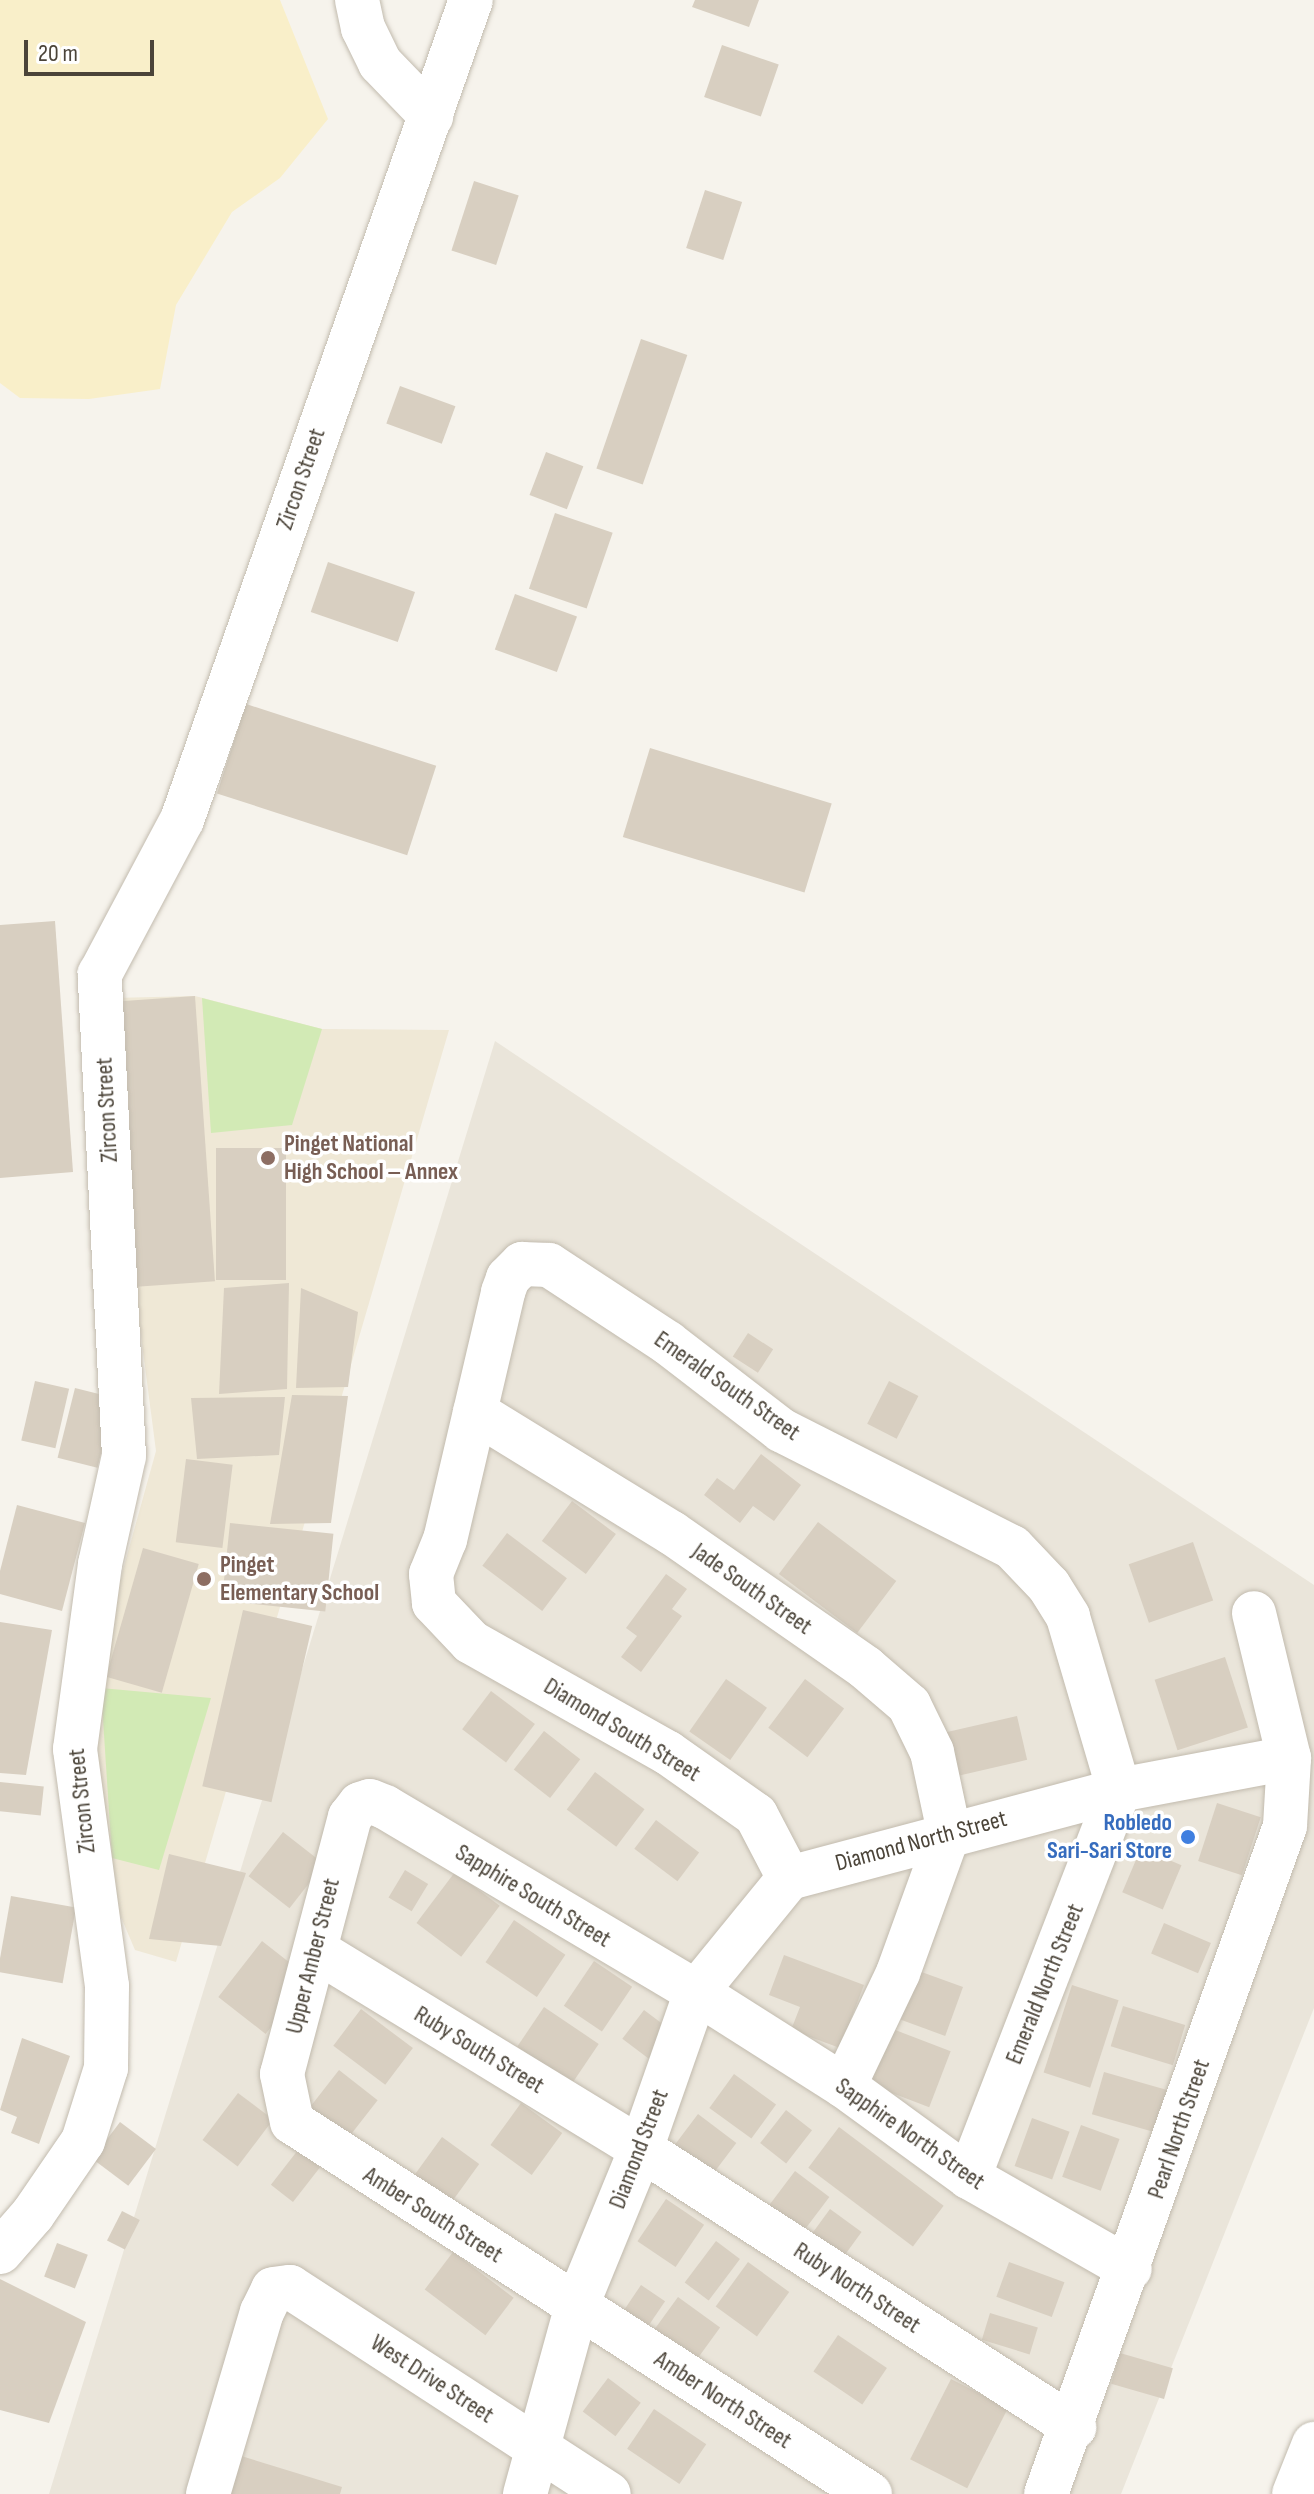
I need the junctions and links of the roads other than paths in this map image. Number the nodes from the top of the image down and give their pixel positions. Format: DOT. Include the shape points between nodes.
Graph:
graph roads {
  1 [pos="357,0"];
  2 [pos="471,0"];
  3 [pos="431,116"];
  4 [pos="475,1412"];
  5 [pos="434,1603"];
  6 [pos="1254,1613"];
  7 [pos="1289,1758"];
  8 [pos="1119,1790"];
  9 [pos="370,1801"];
  10 [pos="949,1832"];
  11 [pos="789,1878"];
  12 [pos="317,1951"];
  13 [pos="696,1992"];
  14 [pos="844,2086"];
  15 [pos="292,2122"];
  16 [pos="641,2149"];
  17 [pos="969,2177"];
  18 [pos="0,2252"];
  19 [pos="1130,2269"];
  20 [pos="577,2305"];
  21 [pos="1074,2427"];
  22 [pos="1314,2444"];
  23 [pos="536,2447"];
  24 [pos="208,2494"];
  25 [pos="525,2494"];
  26 [pos="609,2494"];
  27 [pos="870,2494"];
  28 [pos="1046,2494"];
  29 [pos="1294,2494"];
  1 -- 3 [label="street" via="380,63"];
  2 -- 3 [label="street, Zircon Street"];
  3 -- 18 [label="street, Zircon Street" via="182,820 100,974 124,1456 100,1564 75,1749 107,1986 106,2068 83,2141"];
  4 -- 5 [label="street, Emerald South Street" via="445,1540 431,1574"];
  4 -- 8 [label="street, Emerald South Street" via="508,1278 522,1264 549,1265 668,1343 781,1430 1012,1547 1049,1586 1068,1617"];
  4 -- 10 [label="street, Jade South Street" via="672,1533 866,1668 909,1705 932,1752"];
  5 -- 11 [label="street, Diamond South Street" via="471,1642 668,1753 756,1815"];
  6 -- 7 [label="street, Pearl North Street"];
  7 -- 8 [label="street, Diamond North Street"];
  7 -- 19 [label="street, Pearl North Street" via="1285,1826"];
  8 -- 10 [label="street, Diamond North Street"];
  8 -- 17 [label="street, Emerald North Street"];
  9 -- 12 [label="street, Upper Amber Street" via="350,1817"];
  9 -- 13 [label="street, Sapphire South Street"];
  10 -- 11 [label="street, Diamond North Street"];
  10 -- 14 [label="street" via="898,1973"];
  11 -- 13 [label="street, Diamond Street"];
  12 -- 15 [label="street, Upper Amber Street" via="282,2074"];
  12 -- 16 [label="street, Ruby South Street"];
  13 -- 14 [label="street, Sapphire North Street"];
  13 -- 16 [label="street, Diamond Street"];
  14 -- 17 [label="street, Sapphire North Street"];
  15 -- 20 [label="street, Amber South Street"];
  16 -- 20 [label="street, Diamond Street"];
  16 -- 21 [label="street, Ruby North Street"];
  17 -- 19 [label="street, Sapphire North Street"];
  19 -- 21 [label="street, Pearl North Street"];
  20 -- 23 [label="street, Diamond Street"];
  20 -- 27 [label="street, Amber North Street"];
  21 -- 28 [label="street, Pearl North Street"];
  22 -- 29 [label="street"];
  23 -- 24 [label="street, West Drive Street" via="290,2287 273,2289"];
  23 -- 25 [label="street, Diamond Street"];
  23 -- 26 [label="street, West Drive Street"];
}
